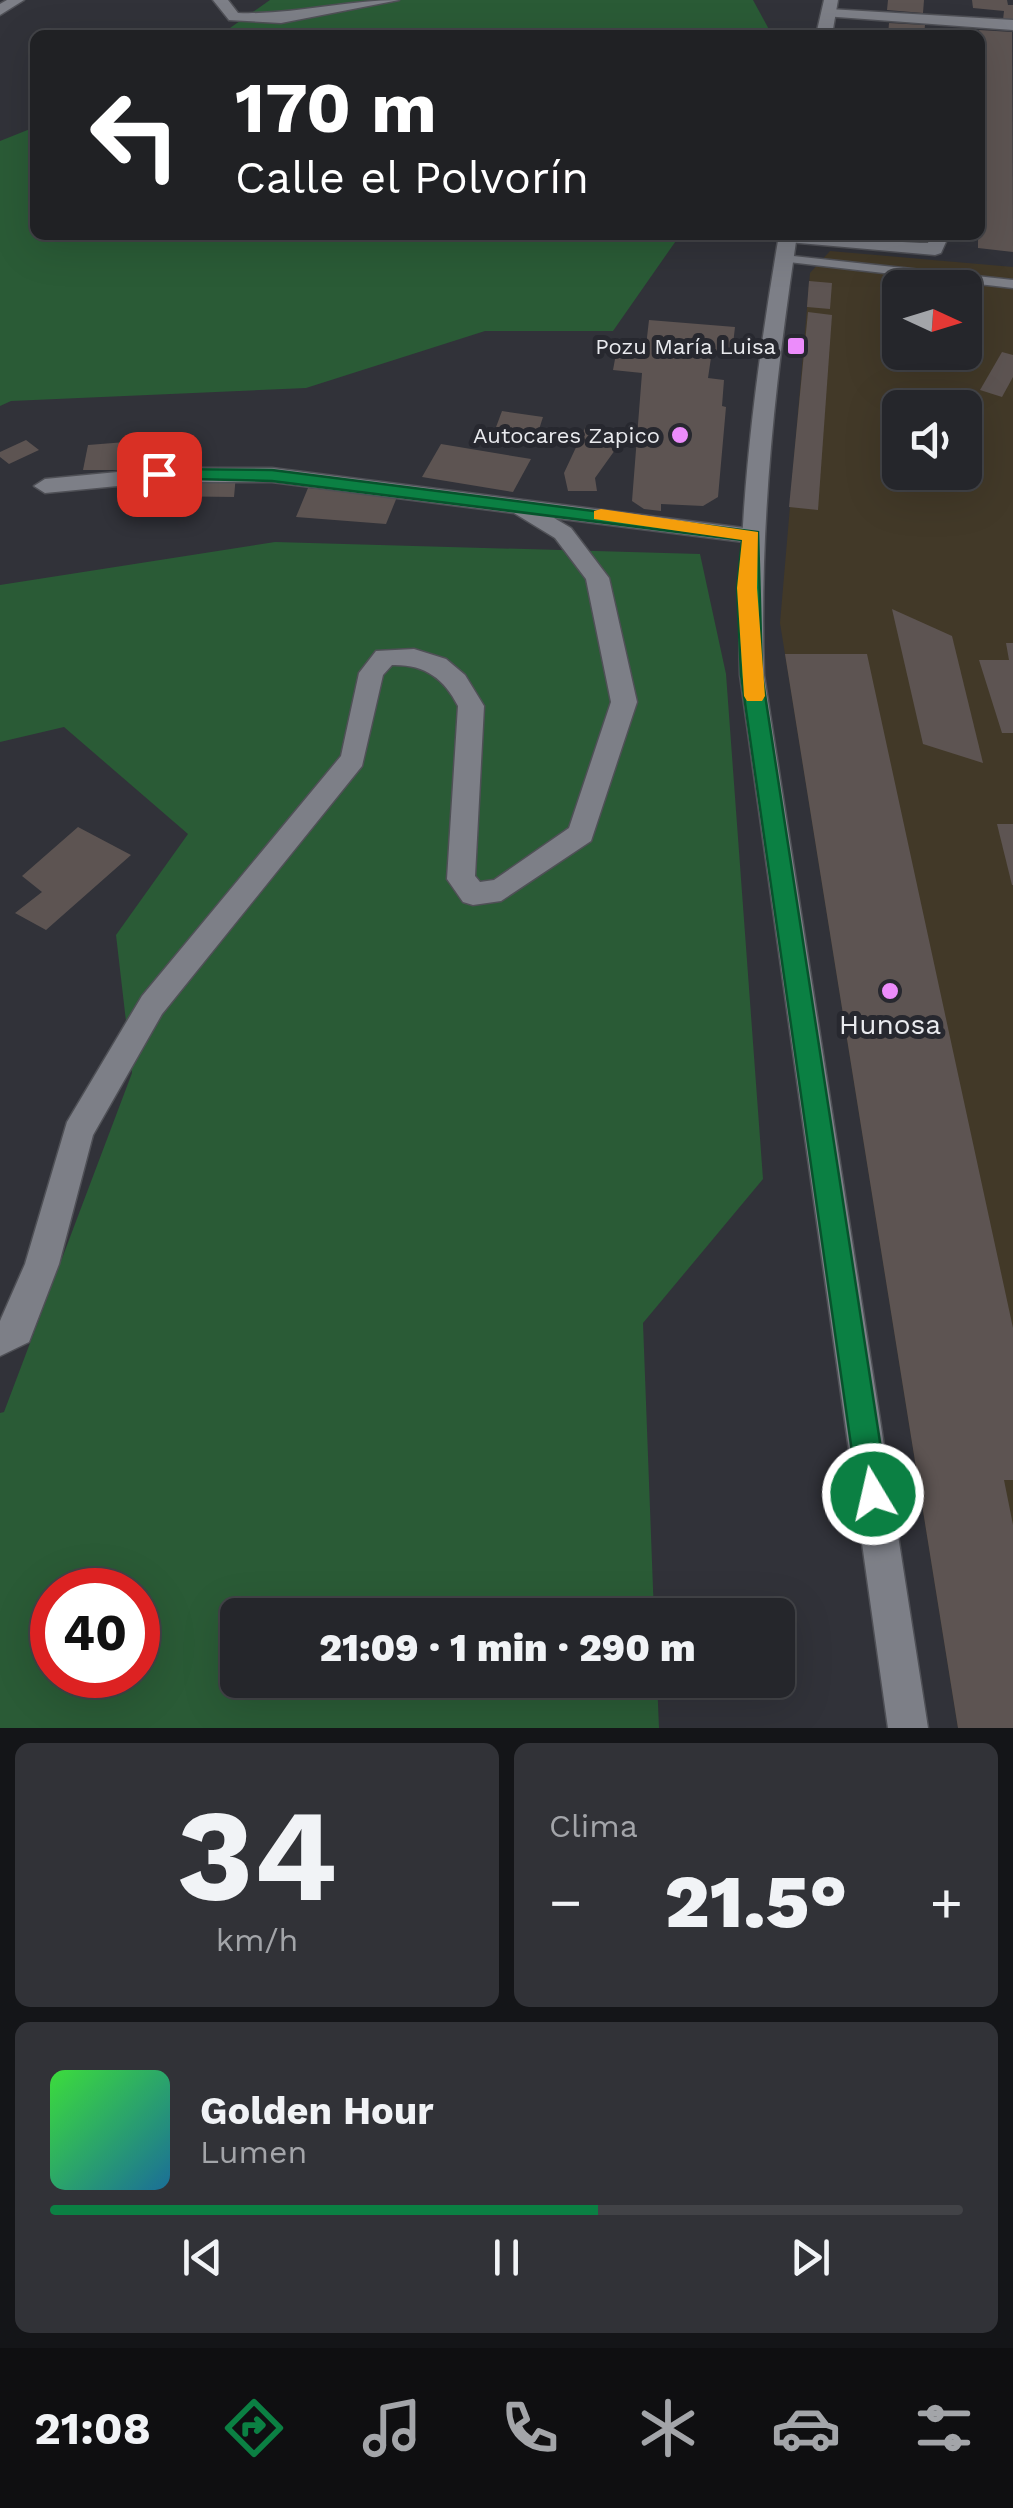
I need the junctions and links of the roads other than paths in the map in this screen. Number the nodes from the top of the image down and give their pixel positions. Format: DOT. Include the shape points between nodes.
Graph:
graph roads {
  1 [pos="17,0"];
  2 [pos="220,0"];
  3 [pos="392,0"];
  4 [pos="943,0"];
  5 [pos="830,6"];
  6 [pos="0,10"];
  7 [pos="1013,25"];
  8 [pos="942,28"];
  9 [pos="787,240"];
  10 [pos="826,240"];
  11 [pos="938,240"];
  12 [pos="784,259"];
  13 [pos="1013,284"];
  14 [pos="46,486"];
  15 [pos="514,504"];
  16 [pos="752,536"];
  17 [pos="0,1340"];
  18 [pos="908,1728"];
  1 -- 6 [label="street"];
  2 -- 3 [label="street" via="234,17 258,20"];
  4 -- 8 [label="street"];
  5 -- 8 [label="street"];
  7 -- 8 [label="street"];
  9 -- 12 [label="street"];
  10 -- 11 [label="street" via="920,250 934,248"];
  12 -- 13 [label="lane"];
  12 -- 16 [label="street" via="765,376"];
  14 -- 15 [label="street" via="159,474 272,475"];
  15 -- 16 [label="street"];
  15 -- 17 [label="street" via="563,532 597,578 624,702 582,834 500,890 473,894 461,880 471,706 441,664 410,654 386,656 371,673 353,758 152,1005 78,1132 42,1264 17,1330"];
  16 -- 18 [label="street" via="752,675"];
}
